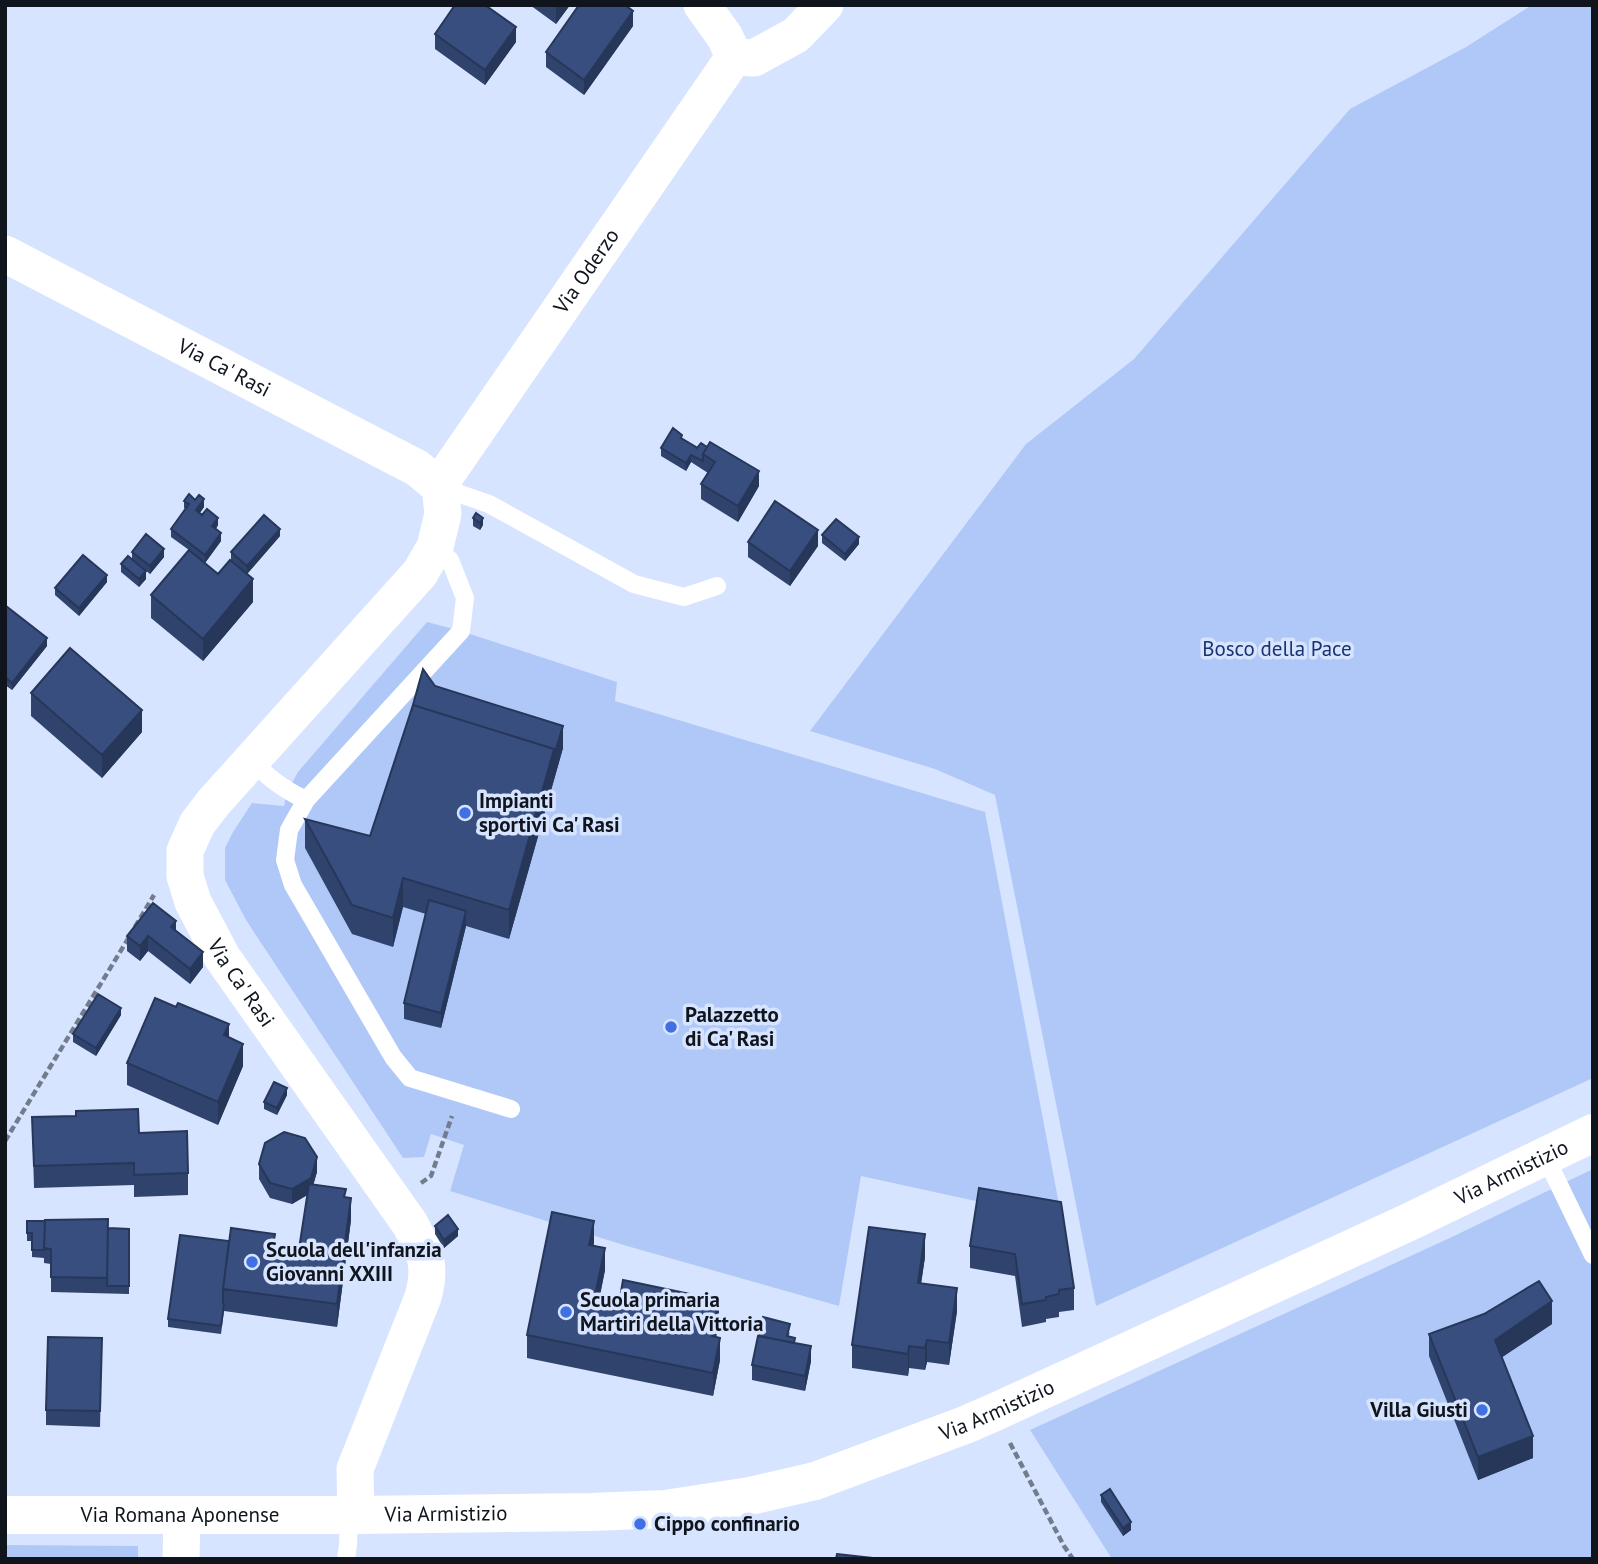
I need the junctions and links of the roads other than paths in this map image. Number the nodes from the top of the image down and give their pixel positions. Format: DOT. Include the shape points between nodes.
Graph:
graph roads {
  1 [pos="702,5"];
  2 [pos="825,5"];
  3 [pos="734,57"];
  4 [pos="5,254"];
  5 [pos="440,487"];
  6 [pos="435,547"];
  7 [pos="717,586"];
  8 [pos="251,760"];
  9 [pos="306,800"];
  10 [pos="510,1110"];
  11 [pos="1593,1133"];
  12 [pos="1545,1156"];
  13 [pos="1593,1255"];
  14 [pos="5,1515"];
  15 [pos="353,1515"];
  16 [pos="182,1516"];
  17 [pos="181,1559"];
  18 [pos="346,1559"];
  1 -- 3 [label="street"];
  2 -- 3 [label="street" via="796,35 754,58"];
  3 -- 5 [label="street, Via Oderzo"];
  4 -- 5 [label="street, Via Ca' Rasi" via="417,468"];
  5 -- 6 [label="street, Via Ca' Rasi" via="443,514"];
  5 -- 7 [label="lane, Via Ca' Rasi" via="489,504 634,584 684,597"];
  6 -- 8 [label="street, Via Ca' Rasi" via="420,573"];
  6 -- 9 [label="lane" via="450,560 466,598 461,631"];
  8 -- 9 [label="lane" via="287,792"];
  8 -- 15 [label="street, Via Ca' Rasi" via="197,824 186,851 185,876 193,902 222,957 410,1224 427,1265 423,1297 355,1469"];
  9 -- 10 [label="lane" via="289,830 285,860 293,885 393,1057 410,1078"];
  11 -- 12 [label="street, Via Armistizio"];
  12 -- 13 [label="lane"];
  12 -- 15 [label="street, Via Armistizio" via="995,1412 815,1481 665,1508"];
  14 -- 16 [label="street, Via Romana Aponense"];
  15 -- 16 [label="street, Via Romana Aponense"];
  15 -- 18 [label="lane"];
  16 -- 17 [label="street"];
}
